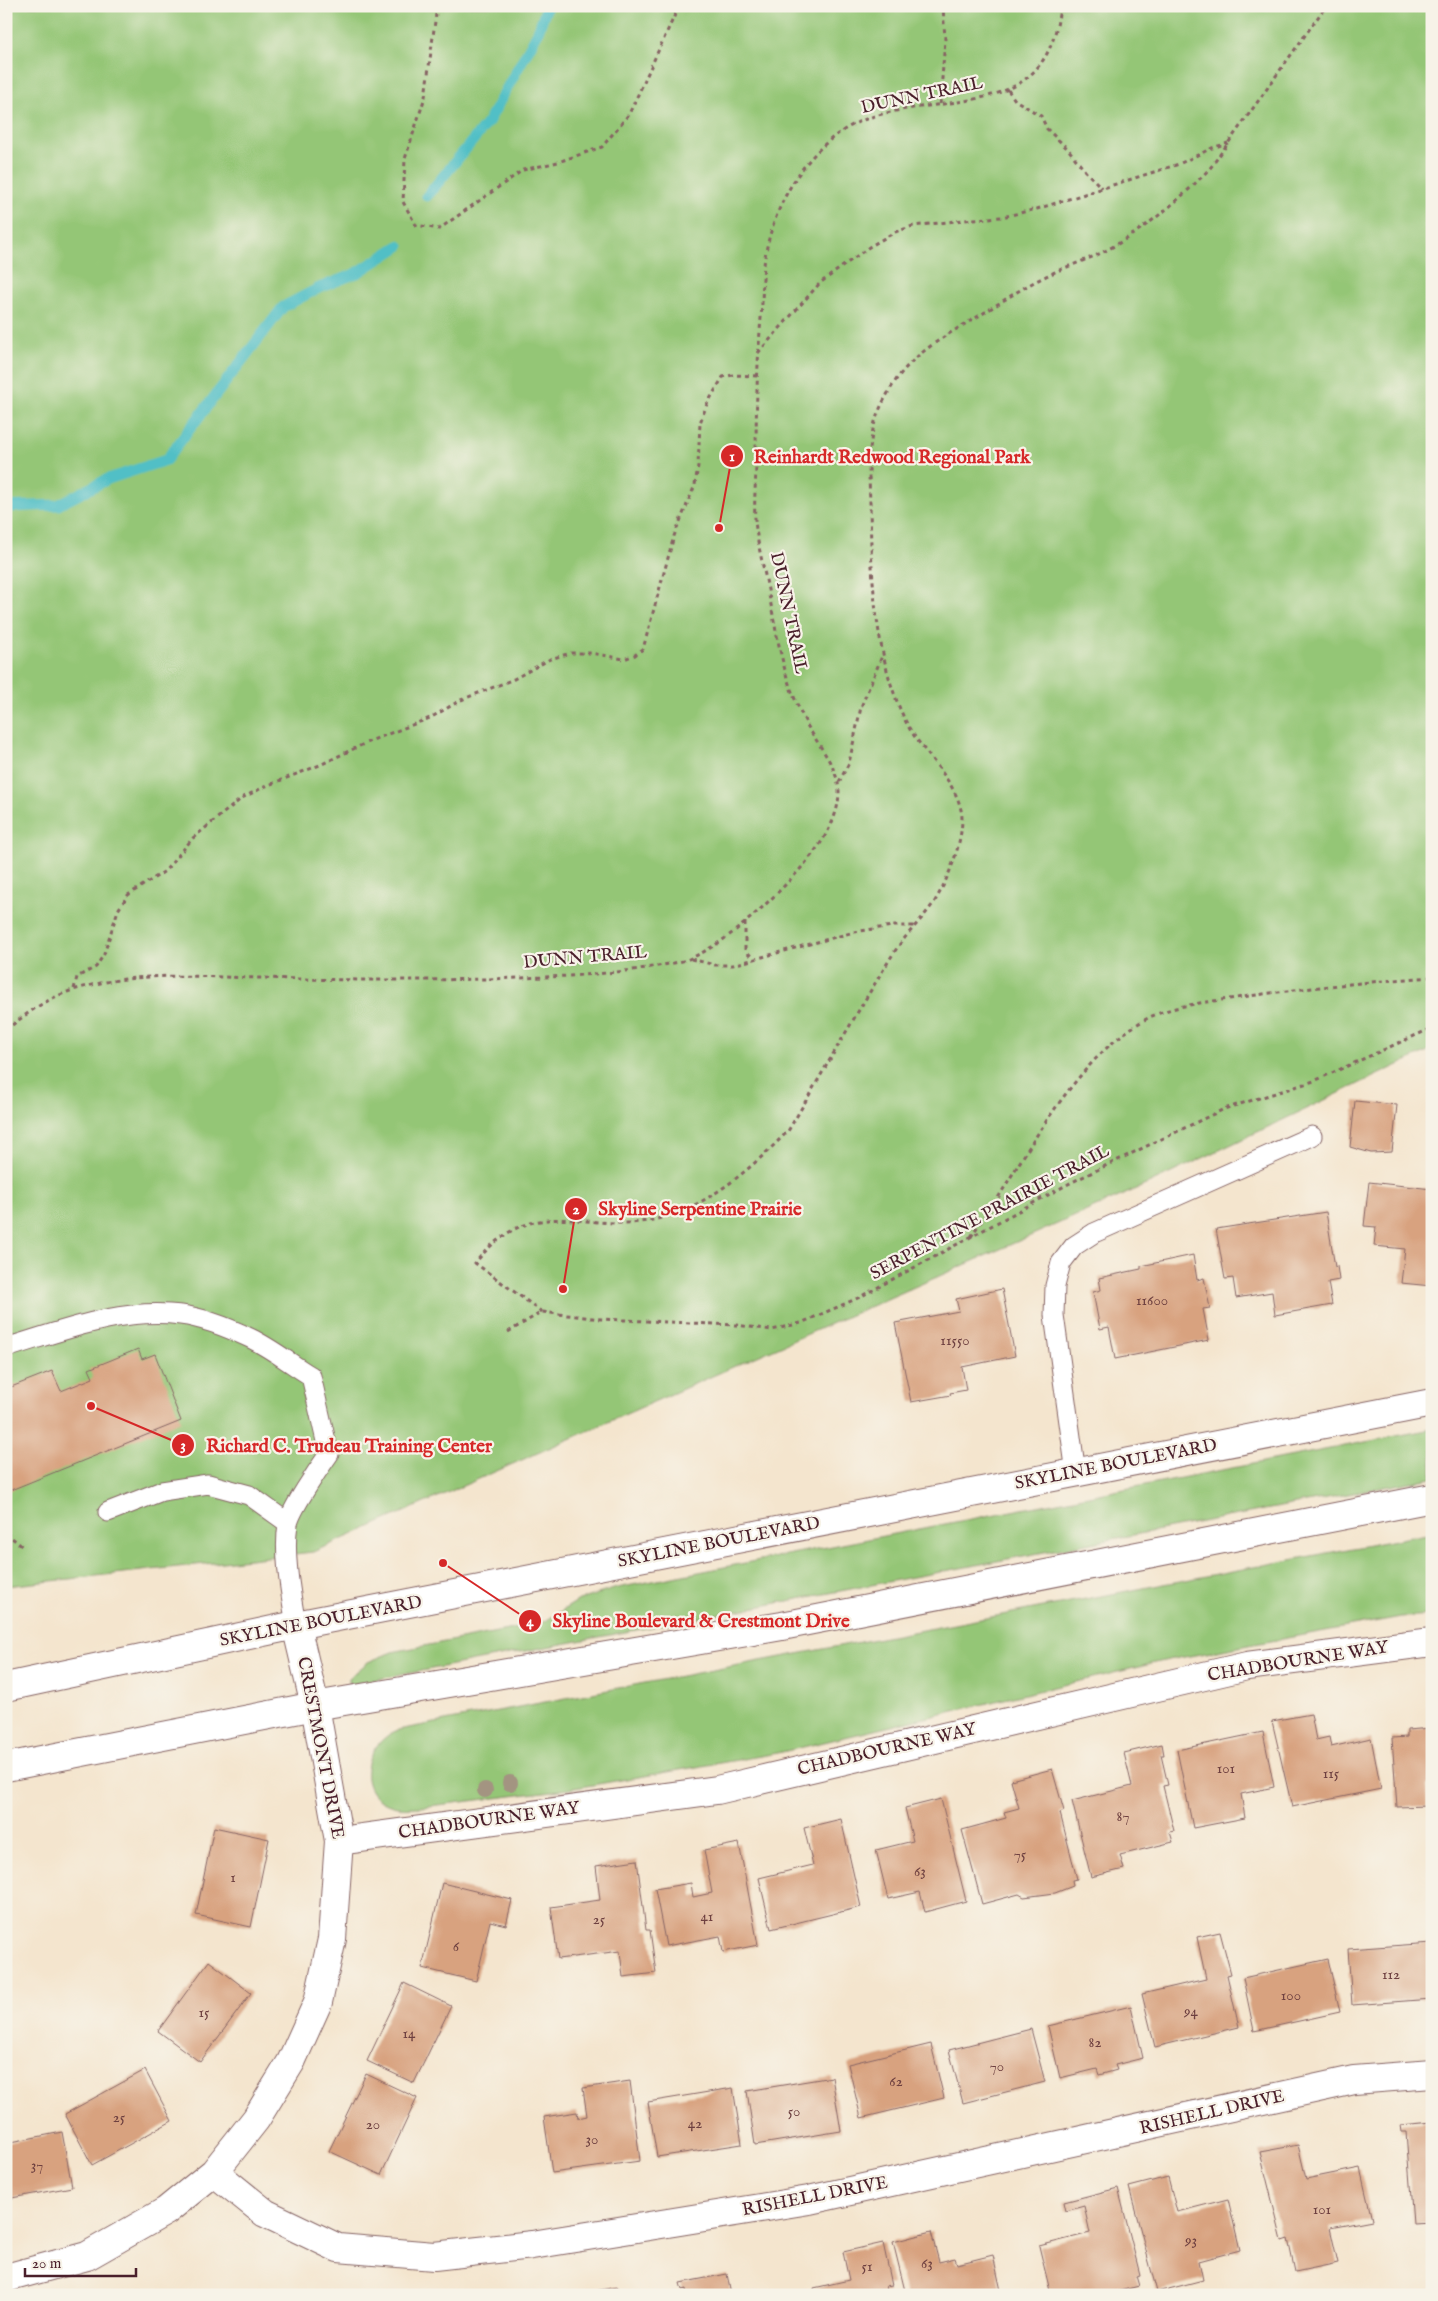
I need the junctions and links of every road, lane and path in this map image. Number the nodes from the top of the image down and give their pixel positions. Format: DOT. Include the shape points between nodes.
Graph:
graph roads {
  1 [pos="437,6"];
  2 [pos="679,6"];
  3 [pos="943,6"];
  4 [pos="1060,6"];
  5 [pos="1326,6"];
  6 [pos="1008,90"];
  7 [pos="940,104"];
  8 [pos="1228,143"];
  9 [pos="1102,188"];
  10 [pos="758,354"];
  11 [pos="756,376"];
  12 [pos="882,655"];
  13 [pos="839,782"];
  14 [pos="745,922"];
  15 [pos="915,926"];
  16 [pos="690,959"];
  17 [pos="755,960"];
  18 [pos="1432,978"];
  19 [pos="74,989"];
  20 [pos="1432,1028"];
  21 [pos="6,1030"];
  22 [pos="1312,1136"];
  23 [pos="971,1238"];
  24 [pos="542,1312"];
  25 [pos="508,1332"];
  26 [pos="6,1348"];
  27 [pos="1432,1403"];
  28 [pos="1076,1473"];
  29 [pos="1432,1498"];
  30 [pos="108,1512"];
  31 [pos="288,1523"];
  32 [pos="6,1533"];
  33 [pos="24,1548"];
  34 [pos="296,1625"];
  35 [pos="1432,1642"];
  36 [pos="6,1687"];
  37 [pos="315,1706"];
  38 [pos="6,1767"];
  39 [pos="340,1841"];
  40 [pos="1432,2074"];
  41 [pos="214,2172"];
  42 [pos="6,2278"];
  1 -- 2 [label="path" via="425,97 405,159 403,202 416,226 440,229 523,170 602,147 629,114"];
  3 -- 7 [label="path" via="945,40"];
  4 -- 6 [label="path, DUNN TRAIL" via="1058,28 1048,53 1032,73"];
  5 -- 8 [label="path, SERPENTINE PRAIRIE TRAIL"];
  6 -- 7 [label="path, DUNN TRAIL" via="977,100"];
  6 -- 9 [label="path" via="1015,100 1041,116 1047,129"];
  7 -- 10 [label="path, DUNN TRAIL" via="873,116 844,128 821,146 801,171 784,197 766,250"];
  8 -- 9 [label="path" via="1178,164"];
  8 -- 12 [label="path, SERPENTINE PRAIRIE TRAIL" via="1195,185 1127,238 1102,253 1026,286 934,343 898,377 877,415 869,463 870,528"];
  9 -- 10 [label="path" via="1002,217 913,226 895,232 820,283"];
  10 -- 11 [label="path, DUNN TRAIL"];
  11 -- 13 [label="path, DUNN TRAIL" via="756,527 761,556 785,673 805,721"];
  11 -- 19 [label="path" via="723,377 707,404 700,423 695,485 674,536 643,649 624,658 571,653 550,660 455,703 430,718 242,798 198,834 165,871 128,895 118,910 104,954 96,967 77,977"];
  12 -- 13 [label="path" via="861,707 849,763"];
  12 -- 15 [label="path, SERPENTINE PRAIRIE TRAIL" via="893,694 908,726 950,784 959,801 962,820 949,870 935,900"];
  13 -- 14 [label="path, DUNN TRAIL" via="838,804 832,822 817,847 776,895"];
  14 -- 16 [label="path, DUNN TRAIL"];
  14 -- 17 [label="path" via="745,950"];
  15 -- 17 [label="path" via="892,926 846,934"];
  15 -- 24 [label="path, SERPENTINE PRAIRIE TRAIL" via="896,950 788,1132 764,1156 697,1203 662,1218 638,1223 567,1218 537,1221 490,1245 475,1263"];
  16 -- 17 [label="path" via="715,965"];
  16 -- 19 [label="path, DUNN TRAIL" via="600,974 515,978 187,975 140,977"];
  18 -- 23 [label="path" via="1296,989 1190,1005 1149,1018 1115,1039 1091,1063 1030,1143"];
  19 -- 21 [label="path, DUNN TRAIL" via="25,1014"];
  20 -- 23 [label="path, SERPENTINE PRAIRIE TRAIL" via="1314,1081 1224,1109 1072,1182"];
  22 -- 28 [label="lane" via="1094,1233 1074,1246 1061,1263 1055,1286 1054,1314"];
  23 -- 24 [label="path, SERPENTINE PRAIRIE TRAIL" via="858,1298 801,1323 772,1330"];
  24 -- 25 [label="path"];
  26 -- 31 [label="lane" via="118,1317 182,1315 223,1326 252,1339 312,1376 329,1454"];
  27 -- 28 [label="street, SKYLINE BOULEVARD"];
  28 -- 34 [label="street, SKYLINE BOULEVARD"];
  29 -- 37 [label="street" via="782,1626"];
  30 -- 31 [label="lane" via="162,1492 208,1484 249,1495"];
  31 -- 34 [label="lane" via="288,1577"];
  32 -- 33 [label="path"];
  34 -- 36 [label="street, SKYLINE BOULEVARD"];
  34 -- 37 [label="street, CRESTMONT DRIVE"];
  35 -- 39 [label="street, CHADBOURNE WAY" via="1248,1666 717,1790"];
  37 -- 38 [label="street"];
  37 -- 39 [label="street, CRESTMONT DRIVE"];
  39 -- 41 [label="street, CRESTMONT DRIVE" via="332,1939 318,2002 291,2062 256,2119"];
  40 -- 41 [label="street, RISHELL DRIVE" via="1354,2080 809,2200 532,2244 434,2256 338,2248 266,2213"];
  41 -- 42 [label="street, CRESTMONT DRIVE" via="166,2211 87,2256"];
}
